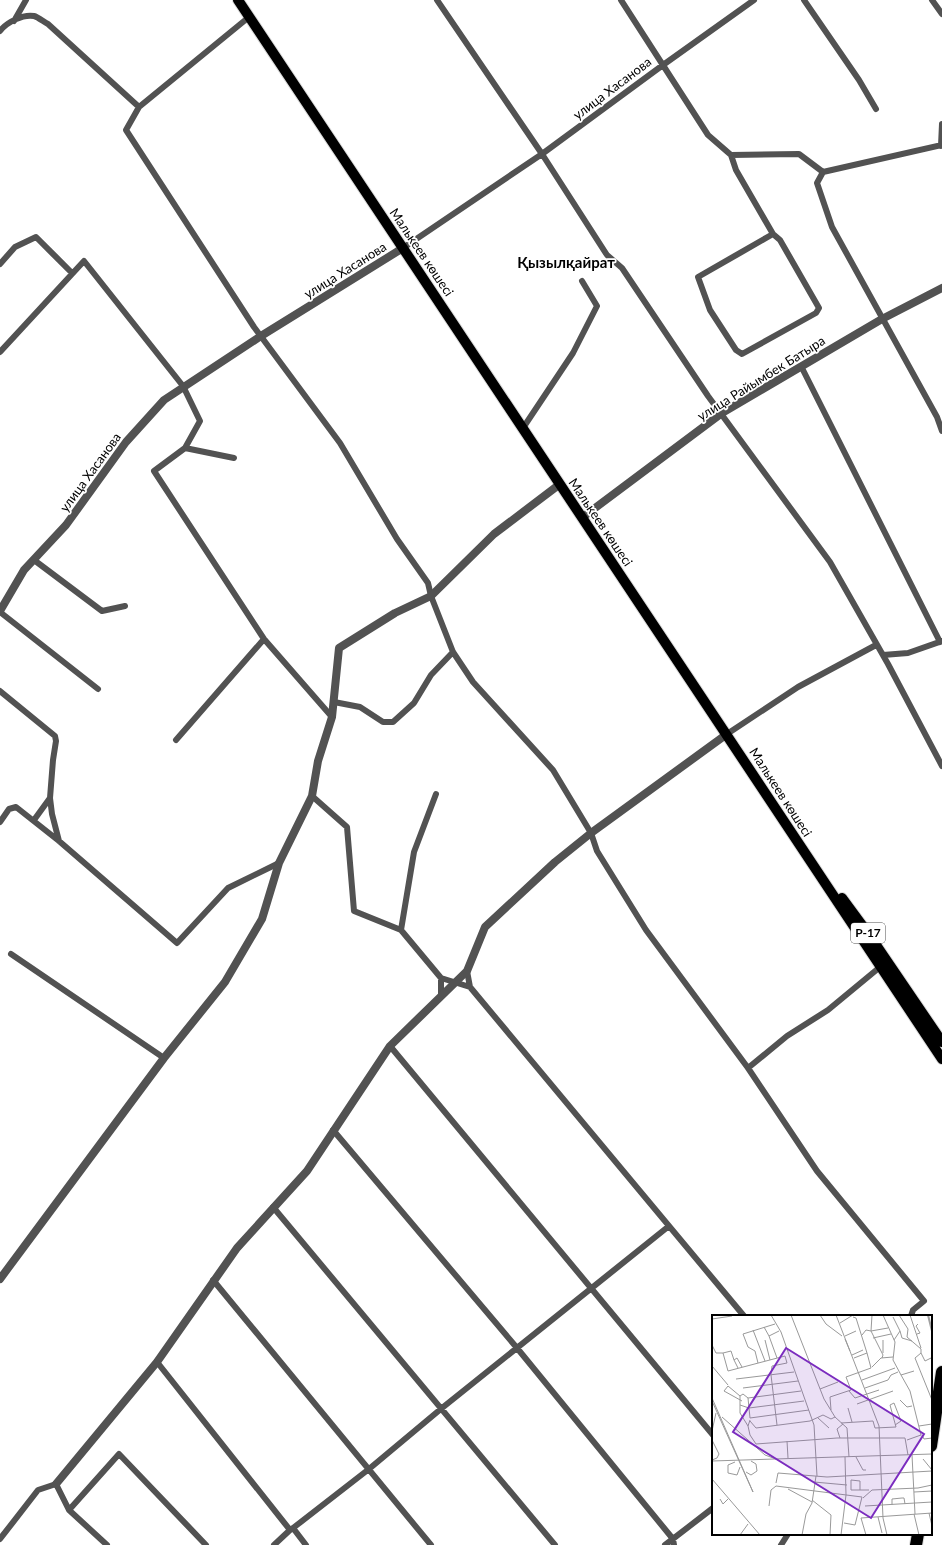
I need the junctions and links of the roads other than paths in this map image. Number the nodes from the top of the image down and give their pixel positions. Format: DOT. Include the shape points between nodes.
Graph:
graph roads {
  1 [pos="26,0"];
  2 [pos="238,0"];
  3 [pos="438,0"];
  4 [pos="622,0"];
  5 [pos="754,0"];
  6 [pos="804,0"];
  7 [pos="932,0"];
  8 [pos="942,14"];
  9 [pos="249,18"];
  10 [pos="14,21"];
  11 [pos="0,31"];
  12 [pos="663,64"];
  13 [pos="139,107"];
  14 [pos="876,109"];
  15 [pos="942,124"];
  16 [pos="941,146"];
  17 [pos="542,154"];
  18 [pos="731,155"];
  19 [pos="823,172"];
  20 [pos="772,234"];
  21 [pos="403,248"];
  22 [pos="0,264"];
  23 [pos="72,274"];
  24 [pos="582,281"];
  25 [pos="942,288"];
  26 [pos="882,319"];
  27 [pos="261,336"];
  28 [pos="0,352"];
  29 [pos="801,366"];
  30 [pos="183,386"];
  31 [pos="722,413"];
  32 [pos="523,428"];
  33 [pos="942,431"];
  34 [pos="185,448"];
  35 [pos="234,458"];
  36 [pos="560,484"];
  37 [pos="583,517"];
  38 [pos="34,560"];
  39 [pos="431,596"];
  40 [pos="125,606"];
  41 [pos="0,612"];
  42 [pos="264,639"];
  43 [pos="941,641"];
  44 [pos="876,645"];
  45 [pos="453,652"];
  46 [pos="883,655"];
  47 [pos="98,689"];
  48 [pos="0,691"];
  49 [pos="334,702"];
  50 [pos="332,718"];
  51 [pos="727,734"];
  52 [pos="176,740"];
  53 [pos="942,766"];
  54 [pos="436,794"];
  55 [pos="312,796"];
  56 [pos="50,798"];
  57 [pos="34,820"];
  58 [pos="0,822"];
  59 [pos="789,828"];
  60 [pos="591,833"];
  61 [pos="59,841"];
  62 [pos="279,863"];
  63 [pos="401,930"];
  64 [pos="11,954"];
  65 [pos="880,967"];
  66 [pos="467,971"];
  67 [pos="441,978"];
  68 [pos="455,983"];
  69 [pos="470,987"];
  70 [pos="441,996"];
  71 [pos="942,1042"];
  72 [pos="390,1046"];
  73 [pos="164,1058"];
  74 [pos="942,1059"];
  75 [pos="748,1068"];
  76 [pos="333,1130"];
  77 [pos="273,1207"];
  78 [pos="669,1226"];
  79 [pos="0,1279"];
  80 [pos="213,1280"];
  81 [pos="590,1288"];
  82 [pos="743,1315"];
  83 [pos="911,1315"];
  84 [pos="517,1348"];
  85 [pos="157,1362"];
  86 [pos="942,1372"];
  87 [pos="442,1408"];
  88 [pos="712,1434"];
  89 [pos="932,1439"];
  90 [pos="370,1470"];
  91 [pos="56,1484"];
  92 [pos="712,1509"];
  93 [pos="70,1510"];
  94 [pos="292,1529"];
  95 [pos="787,1535"];
  96 [pos="918,1535"];
  97 [pos="0,1539"];
  98 [pos="673,1542"];
  99 [pos="107,1545"];
  100 [pos="206,1545"];
  101 [pos="274,1545"];
  102 [pos="306,1545"];
  103 [pos="430,1545"];
  104 [pos="555,1545"];
  105 [pos="665,1545"];
  106 [pos="781,1545"];
  107 [pos="916,1545"];
  1 -- 10 [label="street"];
  2 -- 9 [label="main road, Малькеев көшесі"];
  3 -- 17 [label="street"];
  4 -- 12 [label="street"];
  5 -- 12 [label="street, улица Хасанова"];
  6 -- 14 [label="street"];
  7 -- 8 [label="street"];
  9 -- 13 [label="street"];
  9 -- 21 [label="main road, Малькеев көшесі"];
  10 -- 11 [label="street" via="3,26"];
  10 -- 13 [label="street" via="22,16 34,16 48,24"];
  12 -- 17 [label="street, улица Хасанова"];
  12 -- 18 [label="street" via="708,135"];
  13 -- 27 [label="street" via="126,130"];
  15 -- 16 [label="street"];
  16 -- 19 [label="street"];
  17 -- 21 [label="street, улица Хасанова"];
  17 -- 31 [label="street" via="607,255 622,268"];
  18 -- 19 [label="street" via="799,154"];
  18 -- 20 [label="street" via="736,170"];
  19 -- 26 [label="street" via="817,183 832,228"];
  20 -- 20 [label="street" via="780,240 819,308 816,314 742,354 736,350 710,310 698,277"];
  21 -- 27 [label="street, улица Хасанова"];
  21 -- 32 [label="main road, Малькеев көшесі"];
  22 -- 23 [label="street" via="15,247 36,237"];
  23 -- 28 [label="street"];
  23 -- 30 [label="street" via="84,261"];
  24 -- 32 [label="street" via="597,306 573,353"];
  25 -- 26 [label="street, улица Райымбек Батыра"];
  26 -- 29 [label="street, улица Райымбек Батыра"];
  26 -- 33 [label="street" via="937,417"];
  27 -- 30 [label="street, улица Хасанова"];
  27 -- 39 [label="street" via="340,443 397,539 428,583"];
  29 -- 31 [label="street, улица Райымбек Батыра"];
  29 -- 43 [label="street"];
  30 -- 34 [label="street" via="200,421"];
  30 -- 38 [label="street, улица Хасанова" via="164,400 126,442 66,525"];
  31 -- 37 [label="street, улица Райымбек Батыра"];
  31 -- 44 [label="street" via="830,562"];
  32 -- 36 [label="main road, Малькеев көшесі"];
  34 -- 35 [label="street"];
  34 -- 42 [label="street" via="154,471"];
  36 -- 37 [label="main road, Малькеев көшесі"];
  36 -- 39 [label="street" via="494,534"];
  37 -- 51 [label="main road, Малькеев көшесі"];
  38 -- 40 [label="street" via="102,611"];
  38 -- 41 [label="street, улица Хасанова" via="24,570"];
  39 -- 45 [label="street"];
  39 -- 49 [label="street" via="395,612 339,648"];
  41 -- 47 [label="street"];
  42 -- 50 [label="street"];
  42 -- 52 [label="street"];
  43 -- 46 [label="street" via="908,653"];
  44 -- 46 [label="street"];
  44 -- 51 [label="street" via="798,687"];
  45 -- 49 [label="street" via="431,675 414,703 392,722 383,722 360,707"];
  45 -- 60 [label="street" via="473,682 554,770"];
  46 -- 53 [label="street"];
  48 -- 56 [label="street" via="55,736"];
  49 -- 50 [label="street"];
  50 -- 55 [label="street" via="318,761"];
  51 -- 59 [label="main road, Малькеев көшесі"];
  51 -- 60 [label="street"];
  54 -- 63 [label="street" via="414,852"];
  55 -- 62 [label="street"];
  55 -- 63 [label="street" via="347,827 354,911"];
  56 -- 57 [label="street"];
  56 -- 61 [label="street"];
  57 -- 58 [label="street" via="16,807 9,809"];
  57 -- 61 [label="street"];
  59 -- 65 [label="main road, Малькеев көшесі"];
  59 -- 71 [label="main road, P-17" via="870,936"];
  60 -- 66 [label="street" via="555,862 485,927"];
  60 -- 75 [label="street" via="597,851 646,930"];
  61 -- 62 [label="street" via="177,943 228,888"];
  62 -- 73 [label="street" via="262,919 225,982"];
  63 -- 67 [label="street"];
  64 -- 73 [label="street"];
  65 -- 74 [label="main road, Малькеев көшесі"];
  65 -- 75 [label="street" via="828,1010 787,1036"];
  66 -- 68 [label="street"];
  66 -- 69 [label="street"];
  67 -- 68 [label="street"];
  67 -- 70 [label="street"];
  68 -- 69 [label="street"];
  68 -- 70 [label="street"];
  69 -- 78 [label="street"];
  70 -- 72 [label="street"];
  72 -- 76 [label="street"];
  72 -- 81 [label="street"];
  73 -- 79 [label="street"];
  75 -- 83 [label="street" via="817,1171 924,1301 913,1310"];
  76 -- 77 [label="street" via="307,1171"];
  76 -- 84 [label="street"];
  77 -- 80 [label="street"];
  77 -- 87 [label="street"];
  78 -- 81 [label="street"];
  78 -- 82 [label="street"];
  80 -- 85 [label="street"];
  80 -- 90 [label="street"];
  81 -- 84 [label="street"];
  81 -- 88 [label="street"];
  84 -- 87 [label="street"];
  84 -- 98 [label="street"];
  85 -- 91 [label="street"];
  85 -- 94 [label="street"];
  86 -- 89 [label="highway"];
  87 -- 90 [label="street"];
  87 -- 104 [label="street"];
  90 -- 94 [label="street"];
  90 -- 103 [label="street"];
  91 -- 93 [label="street"];
  91 -- 97 [label="street" via="38,1490"];
  92 -- 98 [label="street"];
  93 -- 99 [label="street"];
  93 -- 100 [label="street" via="119,1454"];
  94 -- 101 [label="street"];
  94 -- 102 [label="street"];
  95 -- 106 [label="street"];
  96 -- 107 [label="highway"];
  98 -- 105 [label="street"];
}
